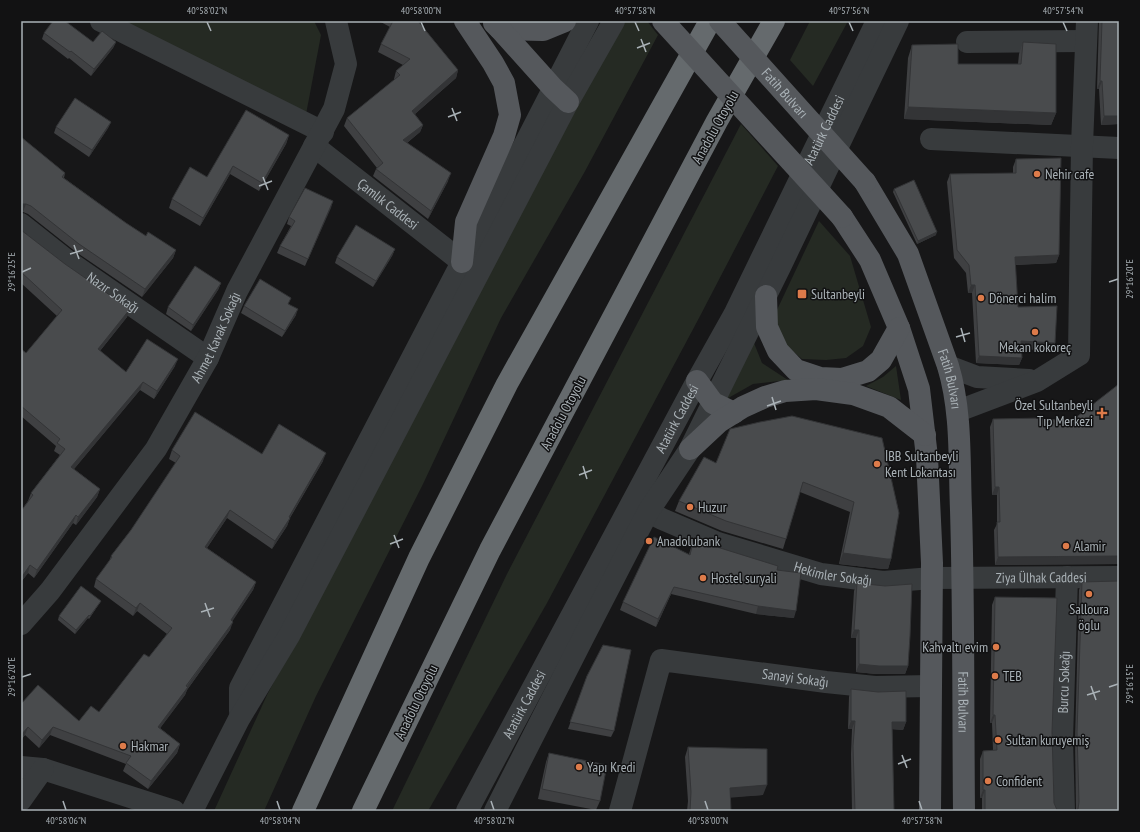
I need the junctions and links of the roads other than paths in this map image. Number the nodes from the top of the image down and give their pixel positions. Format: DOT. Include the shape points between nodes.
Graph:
graph roads {
  1 [pos="101,21"];
  2 [pos="336,21"];
  3 [pos="465,21"];
  4 [pos="565,21"];
  5 [pos="588,21"];
  6 [pos="614,21"];
  7 [pos="663,21"];
  8 [pos="710,21"];
  9 [pos="720,21"];
  10 [pos="774,21"];
  11 [pos="876,21"];
  12 [pos="898,21"];
  13 [pos="496,25"];
  14 [pos="1086,31"];
  15 [pos="967,42"];
  16 [pos="560,95"];
  17 [pos="318,139"];
  18 [pos="931,139"];
  19 [pos="1082,146"];
  20 [pos="1119,148"];
  21 [pos="21,224"];
  22 [pos="462,262"];
  23 [pos="766,296"];
  24 [pos="899,328"];
  25 [pos="208,358"];
  26 [pos="948,366"];
  27 [pos="697,381"];
  28 [pos="1037,381"];
  29 [pos="713,403"];
  30 [pos="958,411"];
  31 [pos="734,413"];
  32 [pos="925,435"];
  33 [pos="690,449"];
  34 [pos="648,512"];
  35 [pos="1067,577"];
  36 [pos="1119,577"];
  37 [pos="932,578"];
  38 [pos="963,578"];
  39 [pos="21,624"];
  40 [pos="930,686"];
  41 [pos="239,719"];
  42 [pos="21,767"];
  43 [pos="43,769"];
  44 [pos="21,800"];
  45 [pos="174,811"];
  46 [pos="192,811"];
  47 [pos="303,811"];
  48 [pos="363,811"];
  49 [pos="467,811"];
  50 [pos="495,811"];
  51 [pos="620,811"];
  52 [pos="930,811"];
  53 [pos="964,811"];
  54 [pos="1064,811"];
  1 -- 17 [label="street, Çamlık Caddesi"];
  2 -- 17 [label="street, Ahmet Kavak Sokağı" via="346,64 334,109"];
  3 -- 22 [label="main road" via="504,83 510,115 504,136 466,222"];
  4 -- 13 [label="main road" via="542,30"];
  5 -- 16 [label="street"];
  6 -- 16 [label="street"];
  7 -- 24 [label="main road, bridge" via="842,218 870,260"];
  8 -- 47 [label="highway" via="507,384 419,558"];
  9 -- 26 [label="main road, Fatih Bulvarı, bridge" via="865,182 908,254"];
  10 -- 48 [label="highway, Anadolu Otoyolu" via="717,121 490,550"];
  11 -- 27 [label="street, Atatürk Caddesi" via="734,315"];
  12 -- 23 [label="street, Atatürk Caddesi"];
  13 -- 16 [label="main road"];
  14 -- 15 [label="street"];
  14 -- 19 [label="street"];
  16 -- 22 [label="street"];
  16 -- 41 [label="street" via="290,634"];
  17 -- 22 [label="street, Çamlık Caddesi"];
  17 -- 25 [label="street, Ahmet Kavak Sokağı" via="237,292"];
  18 -- 19 [label="street"];
  19 -- 20 [label="street"];
  19 -- 28 [label="street" via="1079,355"];
  21 -- 25 [label="street, Nazır Sokağı" via="69,262"];
  22 -- 41 [label="street" via="240,688"];
  23 -- 24 [label="main road" via="767,327 778,351 796,370 820,378 842,379 868,371 882,360"];
  23 -- 29 [label="street, Atatürk Caddesi"];
  24 -- 32 [label="main road" via="919,389"];
  25 -- 39 [label="street, Ahmet Kavak Sokağı" via="156,449 50,591"];
  26 -- 28 [label="street" via="977,377"];
  26 -- 30 [label="main road, Fatih Bulvarı"];
  27 -- 29 [label="main road"];
  27 -- 49 [label="street, Atatürk Caddesi"];
  28 -- 30 [label="street"];
  29 -- 31 [label="main road"];
  29 -- 33 [label="street, Atatürk Caddesi"];
  30 -- 38 [label="main road, Fatih Bulvarı"];
  31 -- 32 [label="main road" via="765,397 785,391 816,389 853,394 889,407"];
  31 -- 33 [label="main road"];
  32 -- 37 [label="main road"];
  33 -- 34 [label="street, Atatürk Caddesi"];
  34 -- 37 [label="street, Hekimler Sokağı" via="718,543 821,574 883,582"];
  34 -- 50 [label="street, Atatürk Caddesi"];
  35 -- 36 [label="street, Ziya Ülhak Caddesi"];
  35 -- 38 [label="street, Ziya Ülhak Caddesi"];
  35 -- 54 [label="street, Burcu Sokağı" via="1062,740"];
  37 -- 38 [label="street, Hekimler Sokağı"];
  37 -- 40 [label="main road"];
  38 -- 53 [label="main road, Fatih Bulvarı"];
  40 -- 51 [label="street, Sanayi Sokağı" via="875,688 661,660"];
  40 -- 52 [label="main road"];
  41 -- 46 [label="street"];
  42 -- 43 [label="street"];
  43 -- 44 [label="street"];
  43 -- 45 [label="street"];
}
